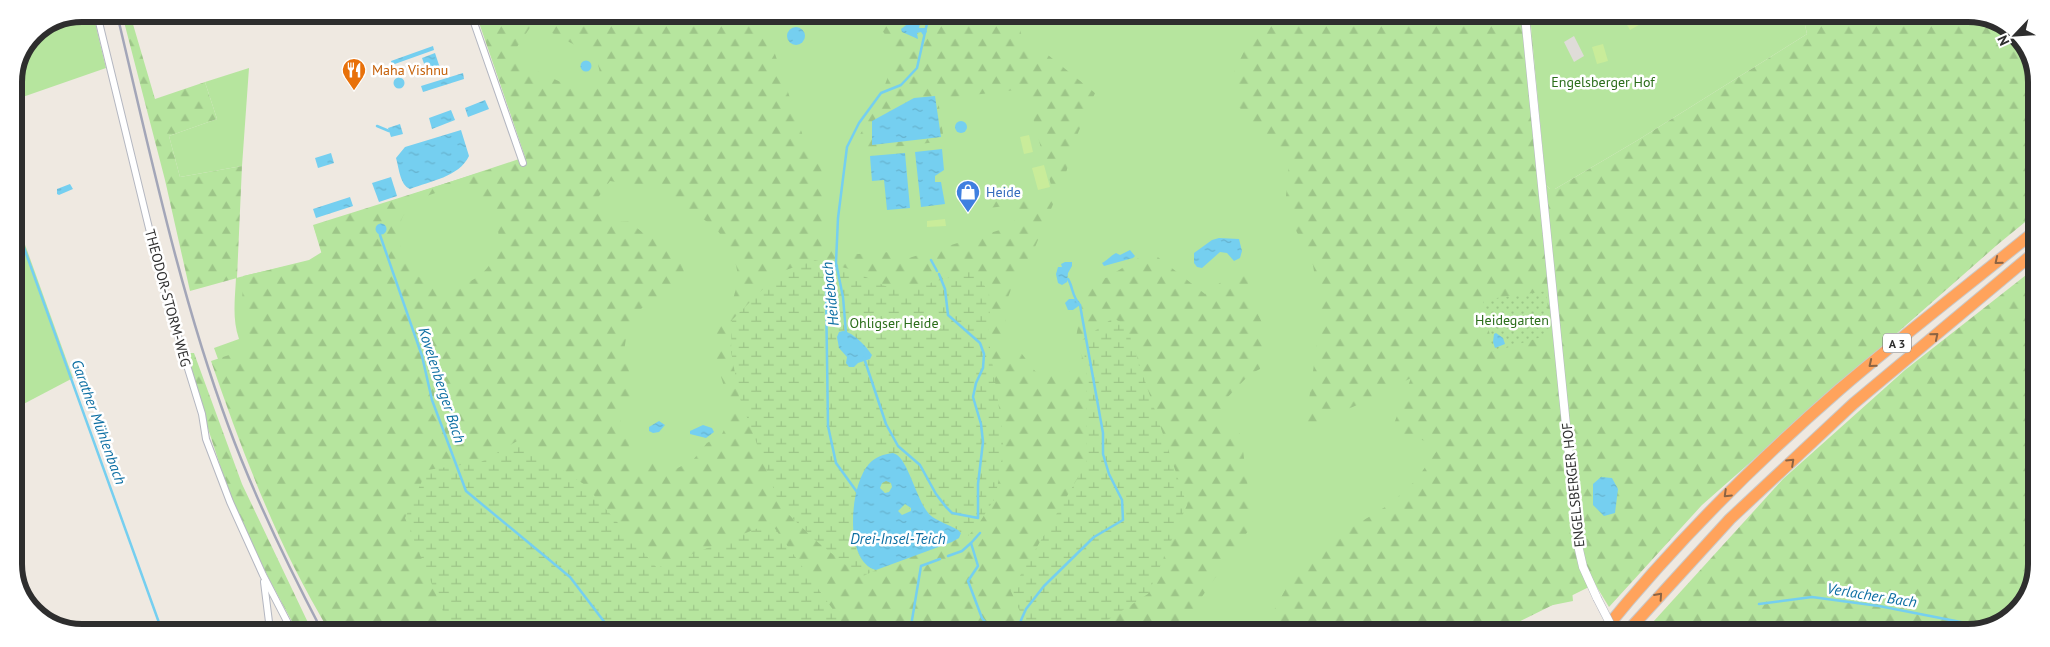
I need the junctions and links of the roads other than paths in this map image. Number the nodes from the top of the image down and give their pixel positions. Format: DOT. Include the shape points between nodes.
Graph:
graph roads {
  1 [pos="99,22"];
  2 [pos="474,22"];
  3 [pos="1526,22"];
  4 [pos="523,163"];
  5 [pos="2027,236"];
  6 [pos="2027,258"];
  7 [pos="263,575"];
  8 [pos="1624,606"];
  9 [pos="270,624"];
  10 [pos="288,624"];
  11 [pos="1603,624"];
  12 [pos="1609,624"];
  13 [pos="1610,624"];
  14 [pos="1634,624"];
  1 -- 7 [label="street, THEODOR-STORM-WEG" via="159,269 202,414 206,439"];
  2 -- 4 [label="street"];
  3 -- 13 [label="street, ENGELSBERGER HOF, bridge" via="1578,545 1583,567"];
  5 -- 8 [label="highway, A 3, one-way" via="1840,390 1762,460 1703,517"];
  14 -- 6 [label="highway, A 3, one-way" via="1730,519 1846,410"];
  7 -- 9 [label="street, THEODOR-STORM-WEG"];
  7 -- 10 [label="street, THEODOR-STORM-WEG"];
  8 -- 11 [label="highway"];
  8 -- 12 [label="highway, A 3"];
}
